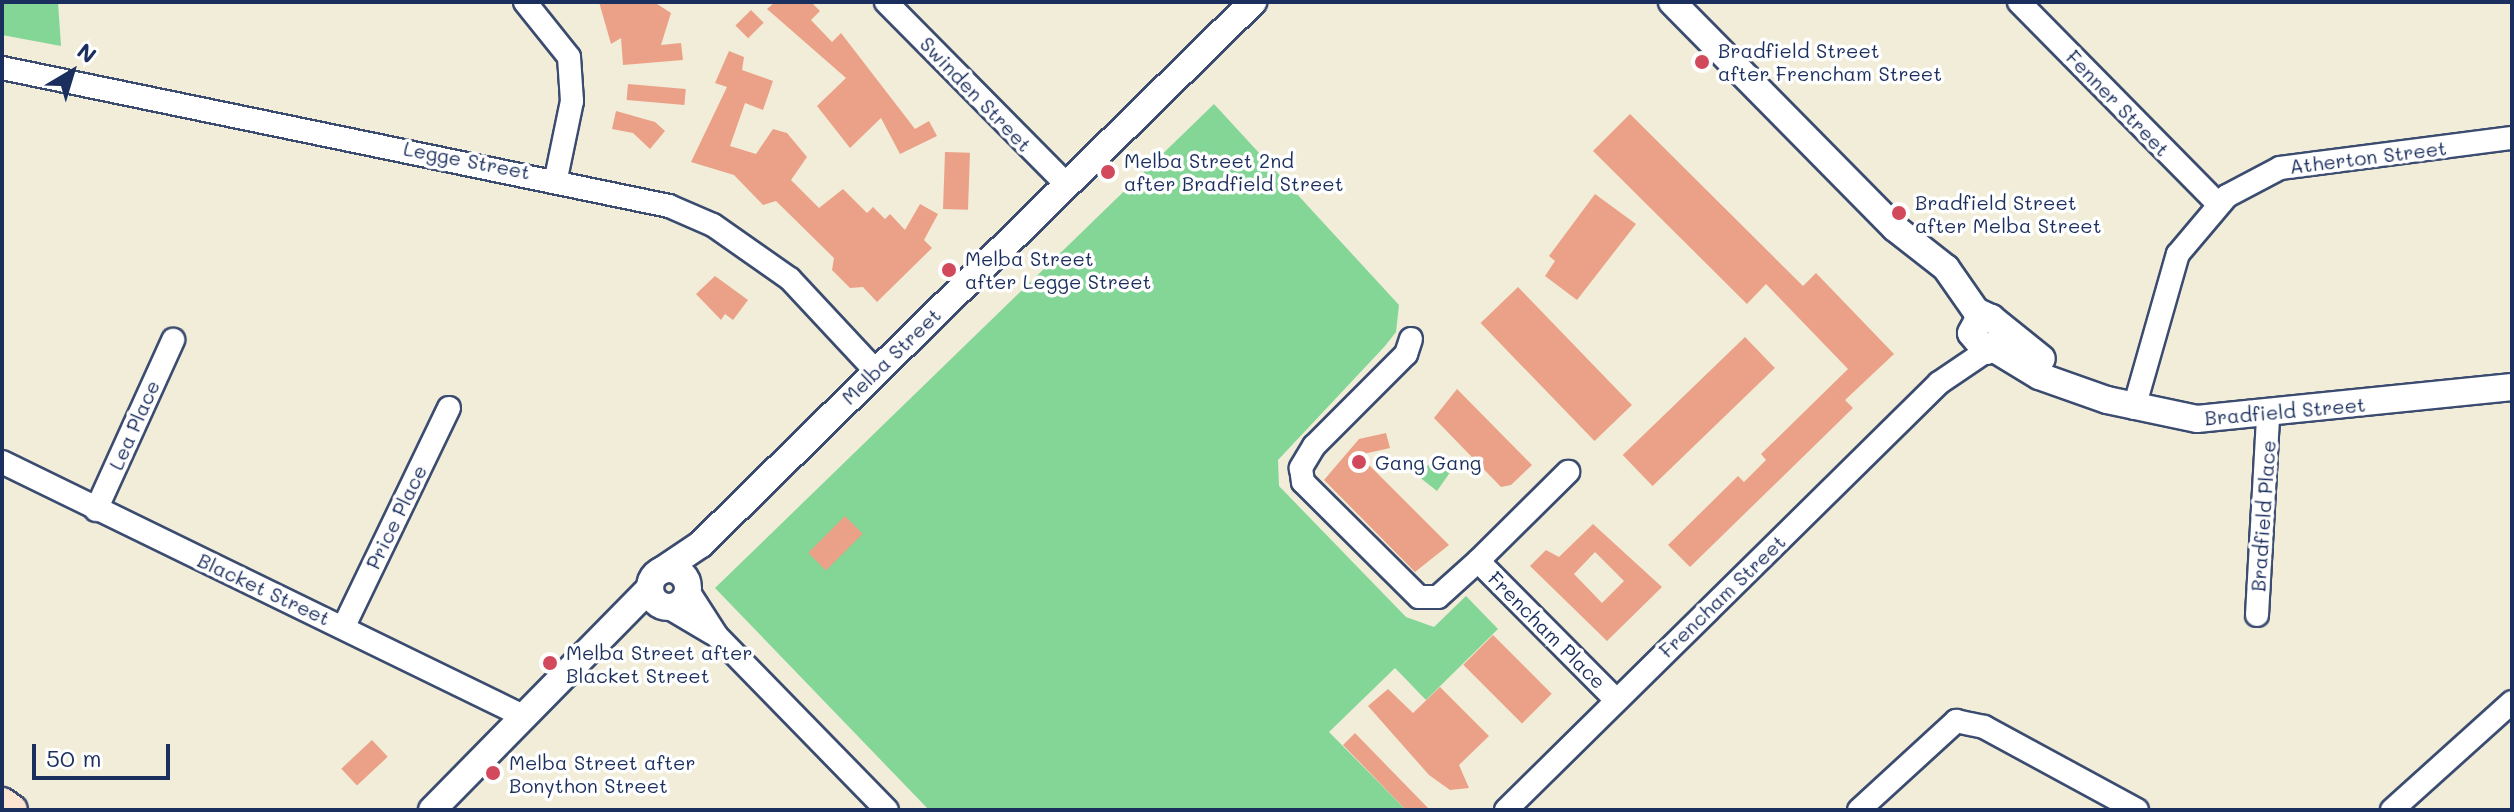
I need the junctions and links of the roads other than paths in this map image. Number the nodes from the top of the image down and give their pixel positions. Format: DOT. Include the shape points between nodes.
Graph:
graph roads {
  1 [pos="525,2"];
  2 [pos="886,2"];
  3 [pos="1672,2"];
  4 [pos="2019,2"];
  5 [pos="1246,4"];
  6 [pos="2,68"];
  7 [pos="2512,138"];
  8 [pos="556,178"];
  9 [pos="1067,185"];
  10 [pos="2217,203"];
  11 [pos="1986,336"];
  12 [pos="1411,339"];
  13 [pos="173,340"];
  14 [pos="875,370"];
  15 [pos="2512,387"];
  16 [pos="449,408"];
  17 [pos="2134,408"];
  18 [pos="2268,416"];
  19 [pos="2,462"];
  20 [pos="1568,472"];
  21 [pos="96,510"];
  22 [pos="1478,561"];
  23 [pos="670,591"];
  24 [pos="2257,615"];
  25 [pos="344,626"];
  26 [pos="1616,700"];
  27 [pos="2512,702"];
  28 [pos="525,717"];
  29 [pos="2,803"];
  30 [pos="1513,808"];
  31 [pos="12,810"];
  32 [pos="432,810"];
  33 [pos="887,810"];
  34 [pos="1859,810"];
  35 [pos="2137,810"];
  36 [pos="2392,810"];
  1 -- 8 [label="street" via="569,57 572,101"];
  2 -- 9 [label="street, Swinden Street"];
  3 -- 11 [label="street, Bradfield Street" via="1895,228"];
  4 -- 10 [label="street, Fenner Street"];
  5 -- 9 [label="street, Melba Street"];
  6 -- 8 [label="street, Legge Street"];
  7 -- 10 [label="street, Atherton Street" via="2280,168"];
  8 -- 14 [label="street, Legge Street" via="638,196 713,225 790,279"];
  9 -- 14 [label="street, Melba Street"];
  10 -- 17 [label="street, Atherton Street" via="2178,254"];
  11 -- 17 [label="street, Bradfield Street" via="2064,382"];
  11 -- 26 [label="street, Frencham Street"];
  12 -- 22 [label="street, Frencham Place" via="1406,354 1314,446 1301,468 1303,482 1419,597 1438,597"];
  13 -- 21 [label="street, Lea Place"];
  14 -- 23 [label="street, Melba Street" via="701,544"];
  15 -- 18 [label="street, Bradfield Street"];
  16 -- 25 [label="street, Price Place"];
  17 -- 18 [label="street, Bradfield Street" via="2197,419"];
  18 -- 24 [label="street, Bradfield Place"];
  19 -- 21 [label="street, Blacket Street"];
  20 -- 22 [label="street, Frencham Place"];
  21 -- 25 [label="street, Blacket Street"];
  22 -- 26 [label="street, Frencham Place"];
  23 -- 28 [label="street, Melba Street" via="625,621"];
  23 -- 33 [label="street"];
  25 -- 28 [label="street, Blacket Street"];
  26 -- 30 [label="street, Frencham Street"];
  27 -- 36 [label="street"];
  28 -- 32 [label="street, Melba Street"];
  29 -- 31 [label="main road"];
  34 -- 35 [label="street" via="1956,721 1984,727"];
}
